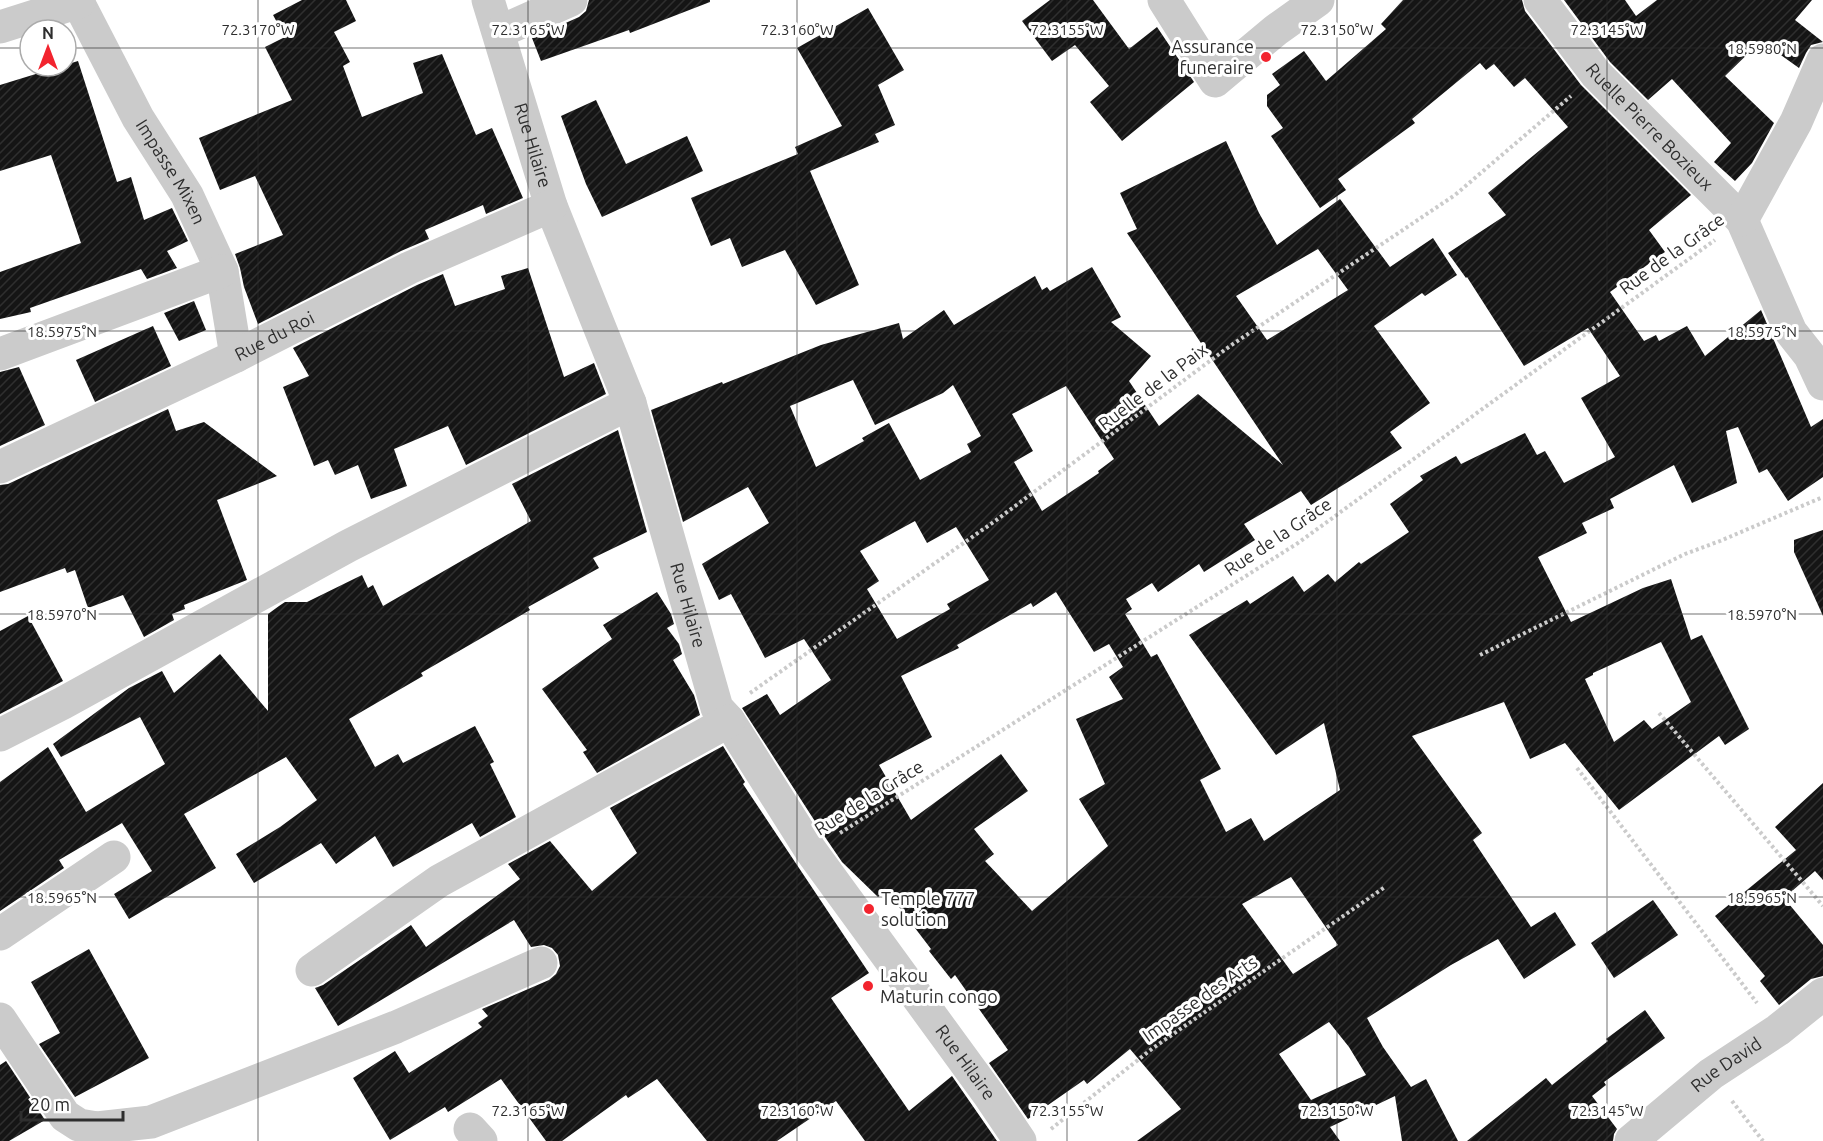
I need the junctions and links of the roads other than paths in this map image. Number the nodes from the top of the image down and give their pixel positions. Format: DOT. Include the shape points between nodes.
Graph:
graph roads {
  1 [pos="488,0"];
  2 [pos="571,0"];
  3 [pos="1164,0"];
  4 [pos="1318,0"];
  5 [pos="1540,0"];
  6 [pos="78,1"];
  7 [pos="0,27"];
  8 [pos="499,32"];
  9 [pos="1823,60"];
  10 [pos="551,206"];
  11 [pos="1742,220"];
  12 [pos="222,271"];
  13 [pos="0,354"];
  14 [pos="236,356"];
  15 [pos="1823,384"];
  16 [pos="630,403"];
  17 [pos="0,467"];
  18 [pos="723,715"];
  19 [pos="0,735"];
  20 [pos="114,857"];
  21 [pos="0,934"];
  22 [pos="541,963"];
  23 [pos="312,970"];
  24 [pos="1823,994"];
  25 [pos="0,1019"];
  26 [pos="157,1132"];
  27 [pos="1033,1137"];
  28 [pos="1631,1141"];
  1 -- 8 [label="street, Rue Hilaire"];
  2 -- 8 [label="street"];
  3 -- 4 [label="street" via="1215,81"];
  5 -- 11 [label="street, Ruelle Pierre Bozieux" via="1596,74"];
  6 -- 7 [label="street"];
  6 -- 12 [label="street, Impasse Mixen" via="138,118 187,195"];
  8 -- 10 [label="street, Rue Hilaire"];
  9 -- 11 [label="street" via="1796,122"];
  10 -- 14 [label="street, Rue du Roi" via="409,268"];
  10 -- 16 [label="street, Rue Hilaire"];
  11 -- 15 [label="street" via="1791,332 1810,356"];
  12 -- 13 [label="street"];
  12 -- 14 [label="street, Impasse Mixen"];
  14 -- 17 [label="street, Rue du Roi"];
  16 -- 18 [label="street, Rue Hilaire"];
  16 -- 19 [label="street" via="348,546"];
  18 -- 23 [label="street" via="439,881"];
  18 -- 27 [label="street, Rue Hilaire" via="812,851 982,1085"];
  20 -- 21 [label="street"];
  22 -- 26 [label="street"];
  24 -- 28 [label="street, Rue David" via="1778,1030 1711,1074"];
  25 -- 26 [label="street" via="64,1116 79,1125"];
}
